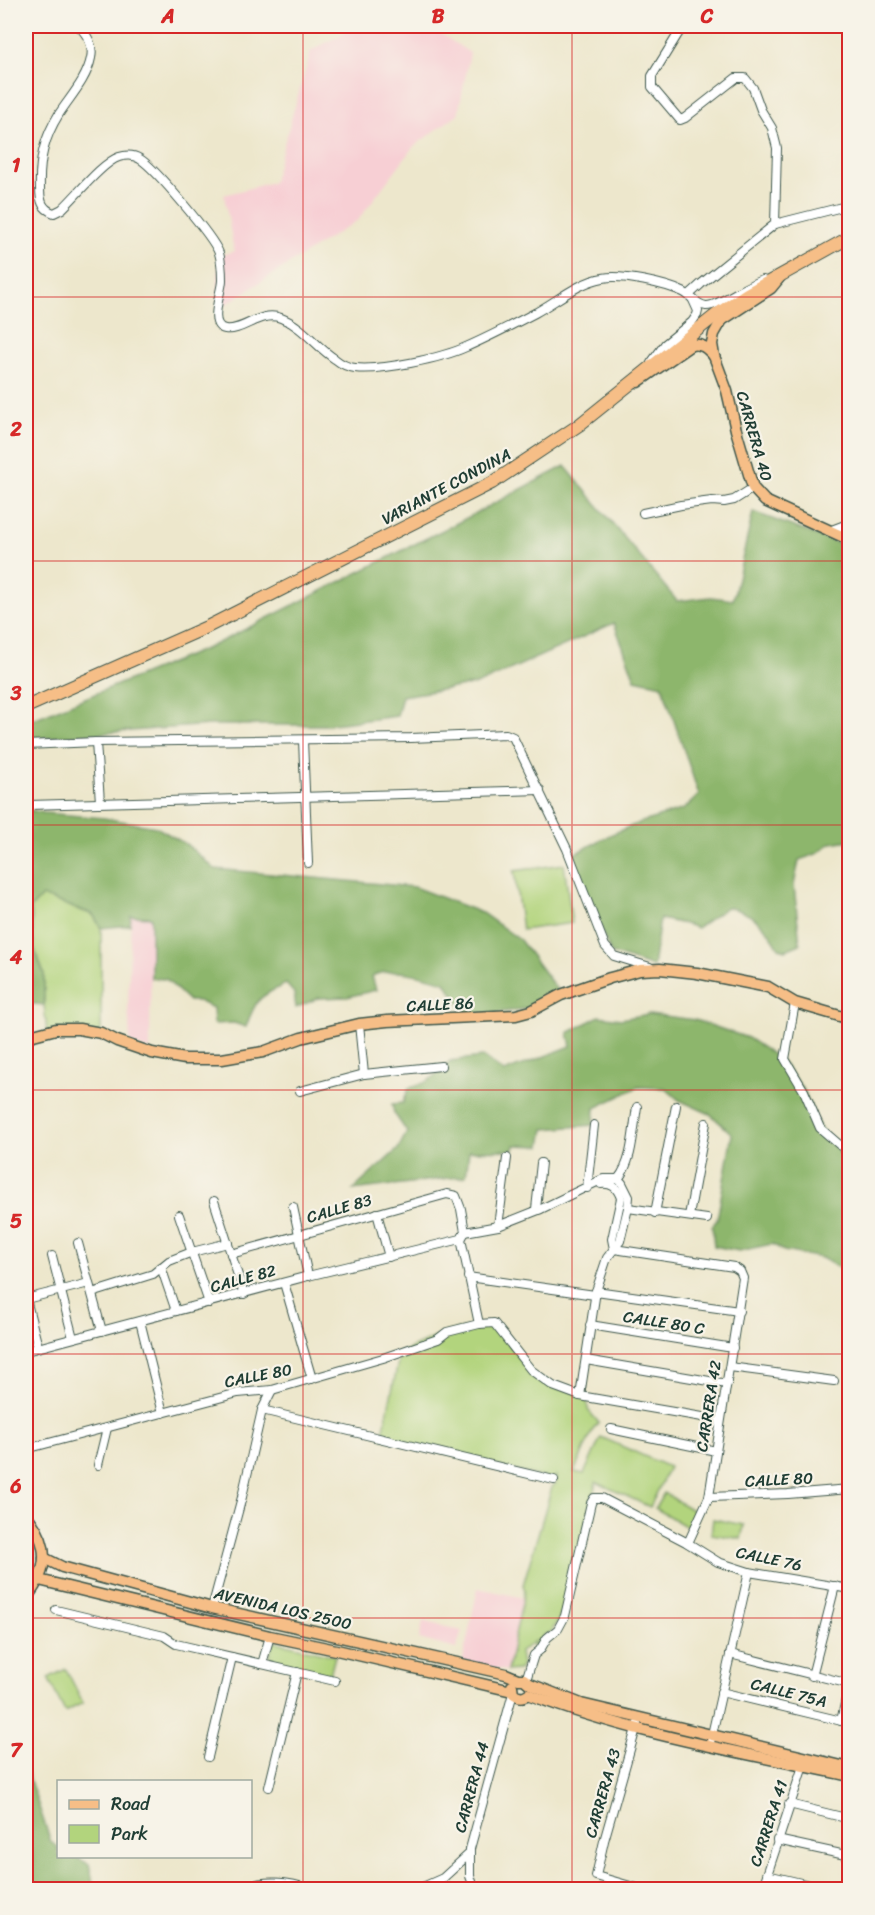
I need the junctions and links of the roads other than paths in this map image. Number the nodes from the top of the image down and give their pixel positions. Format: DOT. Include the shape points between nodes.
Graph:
graph roads {
  1 [pos="79,26"];
  2 [pos="683,26"];
  3 [pos="849,206"];
  4 [pos="775,224"];
  5 [pos="849,237"];
  6 [pos="780,276"];
  7 [pos="691,298"];
  8 [pos="714,356"];
  9 [pos="644,372"];
  10 [pos="618,394"];
  11 [pos="753,488"];
  12 [pos="643,513"];
  13 [pos="849,523"];
  14 [pos="829,531"];
  15 [pos="849,540"];
  16 [pos="26,707"];
  17 [pos="303,740"];
  18 [pos="96,742"];
  19 [pos="26,745"];
  20 [pos="540,790"];
  21 [pos="304,798"];
  22 [pos="100,802"];
  23 [pos="29,805"];
  24 [pos="308,863"];
  25 [pos="660,969"];
  26 [pos="795,1003"];
  27 [pos="849,1019"];
  28 [pos="359,1024"];
  29 [pos="26,1037"];
  30 [pos="441,1066"];
  31 [pos="364,1074"];
  32 [pos="300,1091"];
  33 [pos="676,1106"];
  34 [pos="637,1107"];
  35 [pos="706,1123"];
  36 [pos="594,1125"];
  37 [pos="849,1154"];
  38 [pos="507,1158"];
  39 [pos="541,1163"];
  40 [pos="618,1179"];
  41 [pos="589,1187"];
  42 [pos="214,1201"];
  43 [pos="293,1207"];
  44 [pos="628,1208"];
  45 [pos="536,1209"];
  46 [pos="377,1213"];
  47 [pos="655,1213"];
  48 [pos="179,1215"];
  49 [pos="689,1216"];
  50 [pos="706,1219"];
  51 [pos="498,1226"];
  52 [pos="299,1236"];
  53 [pos="463,1236"];
  54 [pos="78,1243"];
  55 [pos="228,1243"];
  56 [pos="614,1249"];
  57 [pos="192,1252"];
  58 [pos="231,1254"];
  59 [pos="52,1256"];
  60 [pos="389,1257"];
  61 [pos="162,1267"];
  62 [pos="308,1276"];
  63 [pos="468,1277"];
  64 [pos="89,1283"];
  65 [pos="284,1283"];
  66 [pos="61,1290"];
  67 [pos="92,1293"];
  68 [pos="595,1293"];
  69 [pos="244,1294"];
  70 [pos="26,1299"];
  71 [pos="209,1303"];
  72 [pos="176,1311"];
  73 [pos="739,1311"];
  74 [pos="140,1321"];
  75 [pos="479,1324"];
  76 [pos="590,1325"];
  77 [pos="102,1330"];
  78 [pos="73,1338"];
  79 [pos="38,1347"];
  80 [pos="733,1348"];
  81 [pos="26,1351"];
  82 [pos="586,1360"];
  83 [pos="730,1366"];
  84 [pos="312,1378"];
  85 [pos="834,1381"];
  86 [pos="727,1384"];
  87 [pos="272,1390"];
  88 [pos="580,1396"];
  89 [pos="262,1410"];
  90 [pos="163,1413"];
  91 [pos="720,1420"];
  92 [pos="107,1428"];
  93 [pos="611,1429"];
  94 [pos="26,1449"];
  95 [pos="716,1450"];
  96 [pos="98,1466"];
  97 [pos="554,1480"];
  98 [pos="849,1489"];
  99 [pos="709,1497"];
  100 [pos="26,1515"];
  101 [pos="687,1543"];
  102 [pos="44,1558"];
  103 [pos="749,1572"];
  104 [pos="39,1580"];
  105 [pos="836,1586"];
  106 [pos="849,1589"];
  107 [pos="26,1598"];
  108 [pos="212,1608"];
  109 [pos="56,1610"];
  110 [pos="270,1636"];
  111 [pos="730,1654"];
  112 [pos="232,1657"];
  113 [pos="262,1664"];
  114 [pos="297,1672"];
  115 [pos="812,1676"];
  116 [pos="335,1681"];
  117 [pos="525,1681"];
  118 [pos="849,1683"];
  119 [pos="513,1692"];
  120 [pos="721,1692"];
  121 [pos="845,1722"];
  122 [pos="638,1723"];
  123 [pos="711,1740"];
  124 [pos="208,1756"];
  125 [pos="803,1766"];
  126 [pos="849,1768"];
  127 [pos="849,1776"];
  128 [pos="269,1787"];
  129 [pos="789,1804"];
  130 [pos="849,1819"];
  131 [pos="777,1840"];
  132 [pos="468,1855"];
  133 [pos="849,1856"];
  134 [pos="767,1875"];
  135 [pos="242,1890"];
  136 [pos="311,1890"];
  137 [pos="417,1890"];
  138 [pos="475,1890"];
  139 [pos="644,1890"];
  140 [pos="762,1890"];
  141 [pos="831,1890"];
  1 -- 7 [label="street" via="89,38 91,61 42,149 41,203 54,213 113,159 138,158 150,167 218,251 222,280 215,318 223,329 273,315 302,331 339,362 366,369 438,357 464,348 580,286 606,277 650,282"];
  2 -- 4 [label="street" via="652,76 652,87 680,120 736,78 745,78 772,128 777,148"];
  3 -- 4 [label="street"];
  4 -- 7 [label="street" via="701,284"];
  5 -- 6 [label="highway, VARIANTE CONDINA"];
  6 -- 7 [label="street" via="744,287 714,305 706,306"];
  6 -- 8 [label="main road" via="771,288 722,320 714,334"];
  6 -- 9 [label="highway, VARIANTE CONDINA" via="716,315"];
  7 -- 9 [label="street" via="697,315 664,344"];
  8 -- 10 [label="main road" via="706,347 691,345"];
  8 -- 11 [label="main road, CARRERA 40"];
  9 -- 10 [label="highway, VARIANTE CONDINA"];
  10 -- 16 [label="highway, VARIANTE CONDINA" via="492,483 177,641"];
  11 -- 12 [label="street" via="734,500"];
  11 -- 14 [label="main road, CARRERA 40" via="765,501"];
  13 -- 14 [label="street"];
  14 -- 15 [label="main road, CARRERA 40"];
  17 -- 18 [label="street"];
  17 -- 20 [label="street" via="506,734 513,737"];
  17 -- 21 [label="street"];
  18 -- 19 [label="street"];
  18 -- 22 [label="street"];
  20 -- 21 [label="street"];
  20 -- 25 [label="street" via="605,946 623,960"];
  21 -- 22 [label="street"];
  21 -- 24 [label="street"];
  22 -- 23 [label="street"];
  25 -- 26 [label="main road, CALLE 86" via="768,987"];
  25 -- 28 [label="main road, CALLE 86" via="617,976 516,1015"];
  26 -- 27 [label="main road, CALLE 86"];
  26 -- 37 [label="street" via="785,1059 820,1128"];
  28 -- 29 [label="main road, CALLE 86" via="263,1052 222,1059 185,1059 152,1053 80,1029 56,1029"];
  28 -- 31 [label="street"];
  30 -- 31 [label="street"];
  31 -- 32 [label="street"];
  33 -- 47 [label="street"];
  34 -- 40 [label="street" via="624,1173"];
  35 -- 49 [label="street"];
  36 -- 41 [label="street"];
  38 -- 51 [label="street"];
  39 -- 45 [label="street"];
  40 -- 41 [label="street, CALLE 82" via="603,1179"];
  40 -- 44 [label="street" via="626,1188"];
  41 -- 45 [label="street, CALLE 82"];
  41 -- 56 [label="street" via="608,1184 619,1193"];
  42 -- 55 [label="street"];
  43 -- 52 [label="street"];
  44 -- 47 [label="street"];
  44 -- 56 [label="street"];
  45 -- 51 [label="street, CALLE 82"];
  46 -- 52 [label="street, CALLE 83"];
  46 -- 53 [label="street, CALLE 83" via="447,1194 456,1196"];
  46 -- 60 [label="street"];
  47 -- 49 [label="street"];
  48 -- 57 [label="street"];
  49 -- 50 [label="street"];
  51 -- 53 [label="street, CALLE 82"];
  52 -- 58 [label="street, CALLE 83"];
  52 -- 62 [label="street"];
  53 -- 60 [label="street, CALLE 82"];
  53 -- 63 [label="street"];
  54 -- 64 [label="street"];
  55 -- 57 [label="street"];
  55 -- 58 [label="street"];
  56 -- 68 [label="street"];
  56 -- 73 [label="street, CARRERA 42" via="734,1267 743,1278"];
  57 -- 61 [label="street"];
  57 -- 71 [label="street"];
  58 -- 69 [label="street"];
  59 -- 66 [label="street"];
  60 -- 62 [label="street, CALLE 82"];
  61 -- 67 [label="street" via="153,1274"];
  61 -- 72 [label="street"];
  62 -- 65 [label="street, CALLE 82"];
  63 -- 68 [label="street"];
  63 -- 75 [label="street"];
  64 -- 66 [label="street"];
  64 -- 67 [label="street"];
  65 -- 69 [label="street, CALLE 82"];
  65 -- 84 [label="street"];
  66 -- 70 [label="street"];
  66 -- 78 [label="street"];
  67 -- 77 [label="street"];
  68 -- 73 [label="street"];
  68 -- 76 [label="street"];
  69 -- 71 [label="street, CALLE 82"];
  70 -- 79 [label="street"];
  71 -- 72 [label="street, CALLE 82"];
  72 -- 74 [label="street, CALLE 82"];
  73 -- 80 [label="street, CARRERA 42"];
  74 -- 77 [label="street, CALLE 82"];
  74 -- 90 [label="street"];
  75 -- 84 [label="street, CALLE 80"];
  75 -- 88 [label="street, CALLE 80" via="494,1323 541,1379"];
  76 -- 80 [label="street, CALLE 80 C"];
  76 -- 82 [label="street"];
  77 -- 78 [label="street, CALLE 82"];
  78 -- 79 [label="street, CALLE 82"];
  79 -- 81 [label="street, CALLE 82"];
  80 -- 83 [label="street, CARRERA 42"];
  82 -- 86 [label="street"];
  82 -- 88 [label="street"];
  83 -- 85 [label="street"];
  83 -- 86 [label="street, CARRERA 42"];
  84 -- 87 [label="street, CALLE 80"];
  86 -- 91 [label="street, CARRERA 42"];
  87 -- 89 [label="street"];
  87 -- 90 [label="street, CALLE 80" via="238,1393"];
  88 -- 91 [label="street"];
  89 -- 97 [label="street"];
  89 -- 108 [label="street"];
  90 -- 92 [label="street, CALLE 80"];
  91 -- 95 [label="street, CARRERA 42"];
  92 -- 94 [label="street, CALLE 80"];
  92 -- 96 [label="street"];
  93 -- 95 [label="street"];
  95 -- 99 [label="street, CARRERA 42"];
  98 -- 99 [label="street, CALLE 80"];
  99 -- 101 [label="street, CARRERA 42"];
  100 -- 102 [label="main road" via="36,1529"];
  101 -- 103 [label="street, CALLE 76" via="718,1562"];
  101 -- 117 [label="street, CALLE 76" via="602,1498 594,1498 565,1616 534,1655"];
  102 -- 104 [label="main road"];
  102 -- 108 [label="main road, AVENIDA LOS 2500" via="54,1565"];
  103 -- 105 [label="street, CALLE 76"];
  103 -- 111 [label="street"];
  104 -- 107 [label="main road"];
  104 -- 110 [label="main road, AVENIDA LOS 2500"];
  105 -- 106 [label="street, CALLE 76"];
  105 -- 115 [label="street"];
  108 -- 117 [label="main road, AVENIDA LOS 2500" via="462,1663"];
  109 -- 112 [label="street"];
  110 -- 113 [label="street"];
  110 -- 119 [label="main road, AVENIDA LOS 2500"];
  111 -- 115 [label="street"];
  111 -- 120 [label="street"];
  112 -- 113 [label="street"];
  112 -- 124 [label="street"];
  113 -- 114 [label="street"];
  114 -- 116 [label="street"];
  114 -- 128 [label="street"];
  115 -- 118 [label="street"];
  117 -- 119 [label="main road" via="513,1684"];
  117 -- 119 [label="main road, AVENIDA LOS 2500" via="520,1697"];
  117 -- 122 [label="main road, AVENIDA LOS 2500" via="578,1713"];
  118 -- 121 [label="street"];
  119 -- 132 [label="street, CARRERA 44"];
  120 -- 121 [label="street, CALLE 75A"];
  120 -- 123 [label="street"];
  122 -- 123 [label="main road, AVENIDA LOS 2500"];
  122 -- 139 [label="street, CARRERA 43" via="596,1876"];
  123 -- 125 [label="main road, AVENIDA LOS 2500"];
  123 -- 126 [label="main road, AVENIDA LOS 2500"];
  125 -- 127 [label="main road, AVENIDA LOS 2500"];
  125 -- 129 [label="street, CARRERA 41"];
  129 -- 130 [label="street"];
  129 -- 131 [label="street, CARRERA 41"];
  131 -- 133 [label="street"];
  131 -- 134 [label="street, CARRERA 41"];
  132 -- 137 [label="street" via="442,1878"];
  132 -- 138 [label="street, CARRERA 44"];
  134 -- 140 [label="street, CARRERA 41"];
  134 -- 141 [label="street"];
  135 -- 136 [label="street" via="259,1883"];
}
